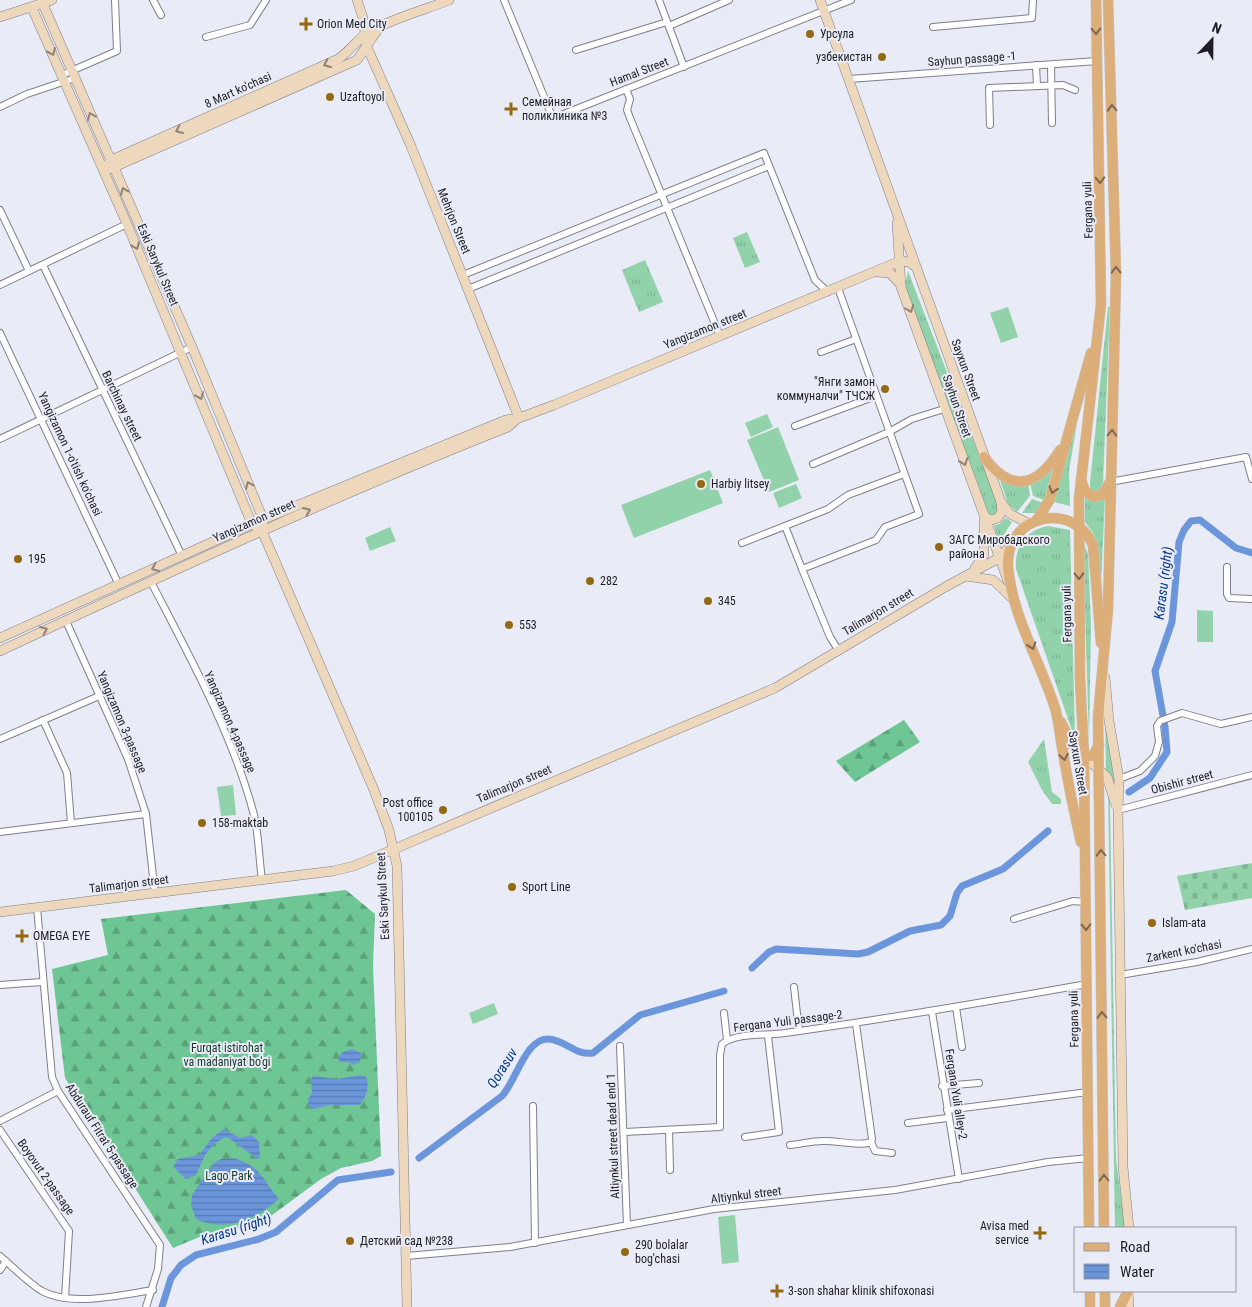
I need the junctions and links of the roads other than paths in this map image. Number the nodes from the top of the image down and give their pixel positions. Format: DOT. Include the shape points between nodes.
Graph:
graph roads {
  1 [pos="18,0"];
  2 [pos="52,0"];
  3 [pos="116,0"];
  4 [pos="153,0"];
  5 [pos="266,0"];
  6 [pos="351,0"];
  7 [pos="357,0"];
  8 [pos="449,0"];
  9 [pos="504,0"];
  10 [pos="659,0"];
  11 [pos="729,0"];
  12 [pos="820,0"];
  13 [pos="851,0"];
  14 [pos="1032,0"];
  15 [pos="1096,0"];
  16 [pos="1108,0"];
  17 [pos="43,4"];
  18 [pos="32,8"];
  19 [pos="18,10"];
  20 [pos="824,11"];
  21 [pos="161,15"];
  22 [pos="0,17"];
  23 [pos="363,18"];
  24 [pos="668,24"];
  25 [pos="933,27"];
  26 [pos="379,28"];
  27 [pos="365,34"];
  28 [pos="206,37"];
  29 [pos="367,47"];
  30 [pos="576,50"];
  31 [pos="357,60"];
  32 [pos="1097,61"];
  33 [pos="1051,64"];
  34 [pos="374,65"];
  35 [pos="1036,66"];
  36 [pos="684,67"];
  37 [pos="74,75"];
  38 [pos="63,78"];
  39 [pos="849,79"];
  40 [pos="1052,85"];
  41 [pos="1037,86"];
  42 [pos="626,89"];
  43 [pos="1075,90"];
  44 [pos="0,106"];
  45 [pos="1052,123"];
  46 [pos="990,125"];
  47 [pos="112,165"];
  48 [pos="769,166"];
  49 [pos="103,169"];
  50 [pos="661,194"];
  51 [pos="666,207"];
  52 [pos="0,210"];
  53 [pos="896,213"];
  54 [pos="127,224"];
  55 [pos="900,261"];
  56 [pos="44,265"];
  57 [pos="917,268"];
  58 [pos="29,272"];
  59 [pos="872,273"];
  60 [pos="462,275"];
  61 [pos="0,286"];
  62 [pos="902,287"];
  63 [pos="838,288"];
  64 [pos="468,289"];
  65 [pos="828,292"];
  66 [pos="1099,325"];
  67 [pos="0,333"];
  68 [pos="720,336"];
  69 [pos="856,338"];
  70 [pos="192,347"];
  71 [pos="181,352"];
  72 [pos="821,352"];
  73 [pos="102,390"];
  74 [pos="876,396"];
  75 [pos="944,409"];
  76 [pos="518,418"];
  77 [pos="41,419"];
  78 [pos="794,426"];
  79 [pos="889,432"];
  80 [pos="0,439"];
  81 [pos="1065,443"];
  82 [pos="984,457"];
  83 [pos="813,464"];
  84 [pos="904,474"];
  85 [pos="1081,478"];
  86 [pos="1252,479"];
  87 [pos="1110,482"];
  88 [pos="1000,502"];
  89 [pos="984,517"];
  90 [pos="263,519"];
  91 [pos="1033,521"];
  92 [pos="252,524"];
  93 [pos="785,526"];
  94 [pos="1079,527"];
  95 [pos="262,531"];
  96 [pos="742,542"];
  97 [pos="1011,545"];
  98 [pos="182,556"];
  99 [pos="999,558"];
  100 [pos="1227,567"];
  101 [pos="802,569"];
  102 [pos="966,576"];
  103 [pos="151,582"];
  104 [pos="119,585"];
  105 [pos="1252,599"];
  106 [pos="1015,600"];
  107 [pos="66,621"];
  108 [pos="0,638"];
  109 [pos="839,650"];
  110 [pos="0,651"];
  111 [pos="1103,662"];
  112 [pos="99,696"];
  113 [pos="1055,709"];
  114 [pos="1252,717"];
  115 [pos="43,720"];
  116 [pos="0,739"];
  117 [pos="1099,744"];
  118 [pos="1084,756"];
  119 [pos="1100,768"];
  120 [pos="1252,775"];
  121 [pos="1119,779"];
  122 [pos="1118,810"];
  123 [pos="146,814"];
  124 [pos="71,823"];
  125 [pos="0,832"];
  126 [pos="394,847"];
  127 [pos="1085,861"];
  128 [pos="262,880"];
  129 [pos="154,894"];
  130 [pos="1086,902"];
  131 [pos="37,907"];
  132 [pos="0,912"];
  133 [pos="1014,919"];
  134 [pos="1252,949"];
  135 [pos="1120,975"];
  136 [pos="42,982"];
  137 [pos="1086,984"];
  138 [pos="0,985"];
  139 [pos="794,987"];
  140 [pos="956,1008"];
  141 [pos="932,1012"];
  142 [pos="724,1013"];
  143 [pos="856,1024"];
  144 [pos="799,1032"];
  145 [pos="768,1036"];
  146 [pos="727,1040"];
  147 [pos="620,1046"];
  148 [pos="962,1047"];
  149 [pos="979,1082"];
  150 [pos="942,1086"];
  151 [pos="58,1090"];
  152 [pos="1088,1092"];
  153 [pos="533,1106"];
  154 [pos="947,1110"];
  155 [pos="947,1118"];
  156 [pos="0,1121"];
  157 [pos="908,1122"];
  158 [pos="0,1130"];
  159 [pos="668,1130"];
  160 [pos="625,1132"];
  161 [pos="745,1137"];
  162 [pos="871,1142"];
  163 [pos="790,1145"];
  164 [pos="892,1153"];
  165 [pos="1088,1158"];
  166 [pos="670,1170"];
  167 [pos="958,1179"];
  168 [pos="627,1225"];
  169 [pos="1089,1227"];
  170 [pos="1105,1227"];
  171 [pos="1128,1227"];
  172 [pos="535,1243"];
  173 [pos="0,1256"];
  174 [pos="406,1256"];
  175 [pos="6,1262"];
  176 [pos="0,1270"];
  177 [pos="153,1290"];
  178 [pos="1090,1292"];
  179 [pos="1105,1292"];
  180 [pos="1128,1292"];
  181 [pos="1128,1292"];
  182 [pos="65,1298"];
  183 [pos="146,1307"];
  184 [pos="407,1307"];
  185 [pos="1090,1307"];
  186 [pos="1105,1307"];
  187 [pos="1120,1307"];
  188 [pos="1129,1307"];
  1 -- 19 [label="main road"];
  2 -- 17 [label="main road"];
  3 -- 37 [label="street" via="117,51"];
  4 -- 21 [label="street"];
  5 -- 28 [label="street" via="250,25"];
  6 -- 27 [label="main road, Mehrjon Street"];
  7 -- 23 [label="main road, Mehrjon Street"];
  8 -- 26 [label="main road, 8 Mart ko'chasi"];
  9 -- 42 [label="street, Hamal Street" via="552,116"];
  10 -- 24 [label="street"];
  11 -- 24 [label="street"];
  12 -- 20 [label="main road, Sayxun Street"];
  13 -- 20 [label="street, Hamal Street"];
  14 -- 25 [label="street" via="1032,18"];
  15 -- 32 [label="main road, Fergana yuli, one-way"];
  87 -- 16 [label="main road, one-way" via="1116,274"];
  17 -- 18 [label="main road"];
  17 -- 37 [label="main road, Eski Sarykul Street"];
  18 -- 19 [label="main road"];
  18 -- 38 [label="main road, Eski Sarykul Street, one-way"];
  19 -- 22 [label="main road"];
  20 -- 36 [label="street, Hamal Street"];
  20 -- 39 [label="main road, Sayxun Street"];
  23 -- 26 [label="main road" via="369,25"];
  23 -- 27 [label="main road, Mehrjon Street"];
  24 -- 30 [label="street"];
  24 -- 36 [label="street"];
  26 -- 27 [label="main road, 8 Mart ko'chasi"];
  26 -- 29 [label="main road, 8 Mart ko'chasi"];
  27 -- 29 [label="main road, Mehrjon Street"];
  27 -- 47 [label="main road, 8 Mart ko'chasi, one-way" via="352,50 338,59"];
  29 -- 31 [label="main road, 8 Mart ko'chasi"];
  29 -- 34 [label="main road, Mehrjon Street"];
  31 -- 34 [label="main road" via="366,58"];
  31 -- 47 [label="main road, 8 Mart ko'chasi"];
  32 -- 33 [label="street, Sayhun passage -1"];
  32 -- 66 [label="main road, Fergana yuli, one-way" via="1102,248"];
  33 -- 35 [label="street, Sayhun passage -1"];
  33 -- 40 [label="street"];
  34 -- 60 [label="main road, Mehrjon Street" via="411,146"];
  35 -- 39 [label="street, Sayhun passage -1"];
  35 -- 41 [label="street"];
  36 -- 42 [label="street, Hamal Street"];
  37 -- 38 [label="street"];
  47 -- 37 [label="main road, Eski Sarykul Street, one-way"];
  38 -- 44 [label="street"];
  38 -- 49 [label="main road, Eski Sarykul Street"];
  39 -- 53 [label="main road, Sayxun Street"];
  40 -- 41 [label="street"];
  40 -- 43 [label="street"];
  40 -- 45 [label="street"];
  41 -- 46 [label="street" via="989,88"];
  42 -- 50 [label="street" via="630,99 627,110"];
  47 -- 49 [label="main road"];
  70 -- 47 [label="main road, Eski Sarykul Street, one-way"];
  48 -- 50 [label="street" via="764,153"];
  48 -- 51 [label="street"];
  48 -- 65 [label="street" via="815,280"];
  49 -- 54 [label="main road, Eski Sarykul Street"];
  50 -- 51 [label="street"];
  50 -- 60 [label="street"];
  51 -- 64 [label="street"];
  51 -- 68 [label="street"];
  52 -- 58 [label="street"];
  53 -- 55 [label="main road, Sayxun Street"];
  53 -- 57 [label="main road, Sayxun Street"];
  54 -- 56 [label="street"];
  54 -- 71 [label="main road, Eski Sarykul Street, one-way"];
  55 -- 57 [label="main road" via="909,262"];
  55 -- 59 [label="main road, Yangizamon street"];
  55 -- 62 [label="main road, Sayhun Street"];
  56 -- 58 [label="street"];
  56 -- 73 [label="street, Barchinay street"];
  57 -- 82 [label="main road, Sayxun Street"];
  58 -- 61 [label="street"];
  59 -- 62 [label="main road" via="890,273"];
  59 -- 63 [label="main road, Yangizamon street"];
  60 -- 64 [label="main road, Mehrjon Street"];
  62 -- 75 [label="main road, Sayhun Street, one-way"];
  63 -- 65 [label="main road, Yangizamon street"];
  63 -- 69 [label="street"];
  64 -- 76 [label="main road, Mehrjon Street"];
  65 -- 68 [label="main road, Yangizamon street"];
  66 -- 81 [label="main road"];
  66 -- 85 [label="main road, Fergana yuli"];
  67 -- 77 [label="street, Yangizamon 1-o'tish ko'chasi"];
  68 -- 76 [label="main road, Yangizamon street"];
  69 -- 72 [label="street"];
  69 -- 74 [label="street"];
  70 -- 71 [label="street"];
  90 -- 70 [label="main road, Eski Sarykul Street, one-way"];
  71 -- 73 [label="street"];
  71 -- 92 [label="main road, Eski Sarykul Street, one-way"];
  73 -- 77 [label="street"];
  73 -- 98 [label="street, Barchinay street"];
  74 -- 78 [label="street"];
  74 -- 79 [label="street"];
  75 -- 79 [label="street" via="912,419"];
  75 -- 89 [label="main road, Sayhun Street, one-way"];
  76 -- 90 [label="main road, Yangizamon street" via="506,420"];
  95 -- 76 [label="main road, Yangizamon street, one-way" via="508,427"];
  77 -- 80 [label="street"];
  77 -- 104 [label="street, Yangizamon 1-o'tish ko'chasi"];
  79 -- 83 [label="street"];
  79 -- 84 [label="street"];
  81 -- 82 [label="main road" via="1047,470 1029,481 1001,475"];
  81 -- 91 [label="main road, one-way" via="1049,503"];
  82 -- 88 [label="main road, Sayxun Street"];
  84 -- 93 [label="street" via="848,495 828,509"];
  84 -- 101 [label="street" via="918,514 885,527 876,540"];
  85 -- 87 [label="main road" via="1085,490 1094,497 1102,495"];
  85 -- 94 [label="main road, Fergana yuli"];
  86 -- 87 [label="street" via="1246,457"];
  87 -- 111 [label="main road" via="1108,609"];
  88 -- 89 [label="main road" via="1000,516 993,520"];
  88 -- 91 [label="main road, Sayxun Street" via="1010,514"];
  89 -- 99 [label="main road, Sayhun Street"];
  89 -- 102 [label="main road" via="983,559"];
  90 -- 92 [label="main road, Yangizamon street"];
  90 -- 95 [label="main road, Eski Sarykul Street"];
  91 -- 94 [label="main road" via="1058,519"];
  91 -- 97 [label="main road"];
  92 -- 95 [label="main road"];
  92 -- 98 [label="main road, Yangizamon street"];
  93 -- 96 [label="street"];
  93 -- 101 [label="street"];
  94 -- 111 [label="main road" via="1093,545"];
  94 -- 118 [label="main road, Fergana yuli, one-way"];
  95 -- 103 [label="main road, Yangizamon street"];
  95 -- 126 [label="main road, Eski Sarykul Street" via="367,772"];
  97 -- 99 [label="main road, Talimarjon street"];
  97 -- 106 [label="main road" via="1008,564"];
  98 -- 104 [label="main road, Yangizamon street, one-way"];
  99 -- 102 [label="main road, Talimarjon street"];
  99 -- 106 [label="main road, Sayxun Street"];
  100 -- 105 [label="street" via="1229,598"];
  101 -- 109 [label="street" via="830,637"];
  102 -- 106 [label="main road" via="993,580"];
  102 -- 109 [label="main road, Talimarjon street"];
  103 -- 107 [label="main road, Yangizamon street"];
  103 -- 128 [label="street, Yangizamon 4-passage" via="203,687 244,781 255,818"];
  104 -- 108 [label="main road, Yangizamon street"];
  106 -- 113 [label="main road, Sayxun Street, one-way"];
  110 -- 107 [label="main road, Yangizamon street, one-way"];
  107 -- 112 [label="street, Yangizamon 3-passage"];
  109 -- 126 [label="main road, Talimarjon street" via="770,690"];
  111 -- 117 [label="main road"];
  111 -- 121 [label="main road"];
  112 -- 115 [label="street"];
  112 -- 123 [label="street, Yangizamon 3-passage" via="128,759"];
  113 -- 118 [label="main road" via="1072,745"];
  113 -- 127 [label="main road, Sayxun Street, one-way"];
  114 -- 121 [label="street" via="1221,724 1182,713 1160,721 1157,726 1158,747 1152,760 1134,775"];
  115 -- 116 [label="street"];
  115 -- 124 [label="street" via="67,773"];
  117 -- 118 [label="main road" via="1093,756"];
  117 -- 119 [label="main road"];
  118 -- 119 [label="main road"];
  118 -- 127 [label="main road, Fergana yuli"];
  119 -- 122 [label="main road" via="1111,783"];
  170 -- 119 [label="main road, one-way"];
  120 -- 122 [label="street, Obishir street"];
  121 -- 122 [label="main road"];
  122 -- 135 [label="main road"];
  123 -- 124 [label="street"];
  123 -- 129 [label="street, Yangizamon 3-passage"];
  124 -- 125 [label="street"];
  126 -- 128 [label="main road, Talimarjon street" via="344,868"];
  126 -- 174 [label="main road, Eski Sarykul Street"];
  127 -- 130 [label="main road, Fergana yuli"];
  128 -- 129 [label="main road, Talimarjon street"];
  129 -- 131 [label="main road, Talimarjon street"];
  130 -- 133 [label="street" via="1073,901"];
  130 -- 137 [label="main road, Fergana yuli, one-way"];
  131 -- 132 [label="main road, Talimarjon street"];
  131 -- 136 [label="street, Abdurauf Fitrat 5-passage"];
  134 -- 135 [label="street, Zarkent ko'chasi"];
  135 -- 171 [label="main road" via="1123,1167"];
  136 -- 138 [label="street"];
  136 -- 151 [label="street, Abdurauf Fitrat 5-passage" via="52,1077"];
  137 -- 140 [label="street, Fergana Yuli passage-2"];
  137 -- 152 [label="main road, Fergana yuli"];
  139 -- 144 [label="street"];
  140 -- 141 [label="street, Fergana Yuli passage-2"];
  140 -- 148 [label="street"];
  141 -- 143 [label="street, Fergana Yuli passage-2"];
  141 -- 150 [label="street, Fergana Yuli alley-2"];
  142 -- 146 [label="street"];
  143 -- 144 [label="street, Fergana Yuli passage-2"];
  143 -- 162 [label="street, Fergana Yuli passage-2"];
  144 -- 145 [label="street, Fergana Yuli passage-2"];
  145 -- 146 [label="street, Fergana Yuli passage-2"];
  145 -- 161 [label="street" via="779,1132"];
  146 -- 159 [label="street, Fergana Yuli passage-2" via="722,1044 720,1055 720,1127"];
  147 -- 160 [label="street, Altiynkul street dead end 1"];
  149 -- 150 [label="street"];
  150 -- 154 [label="street, Fergana Yuli alley-2"];
  151 -- 156 [label="street"];
  151 -- 177 [label="street, Abdurauf Fitrat 5-passage" via="160,1245"];
  152 -- 154 [label="street"];
  152 -- 165 [label="main road, Fergana yuli"];
  153 -- 172 [label="street"];
  154 -- 155 [label="street, Fergana Yuli alley-2"];
  155 -- 157 [label="street"];
  155 -- 167 [label="street, Fergana Yuli alley-2"];
  158 -- 182 [label="street, Boyovut 2-passage" via="69,1230"];
  159 -- 160 [label="street, Fergana Yuli passage-2"];
  159 -- 166 [label="street"];
  160 -- 168 [label="street, Altiynkul street dead end 1"];
  162 -- 163 [label="street" via="823,1141"];
  162 -- 164 [label="street" via="876,1151"];
  165 -- 167 [label="street, Altiynkul street"];
  165 -- 169 [label="main road, Fergana yuli"];
  167 -- 168 [label="street, Altiynkul street" via="895,1190 722,1208"];
  168 -- 172 [label="street, Altiynkul street"];
  172 -- 174 [label="street, Altiynkul street"];
  173 -- 175 [label="street"];
  174 -- 184 [label="main road, Eski Sarykul Street"];
  175 -- 176 [label="street"];
  175 -- 182 [label="street" via="42,1290"];
  177 -- 182 [label="street" via="105,1297"];
  177 -- 183 [label="street, Abdurauf Fitrat 5-passage"];
  178 -- 185 [label="main road"];
  179 -- 186 [label="main road"];
  180 -- 187 [label="main road"];
  181 -- 188 [label="main road"];
}
